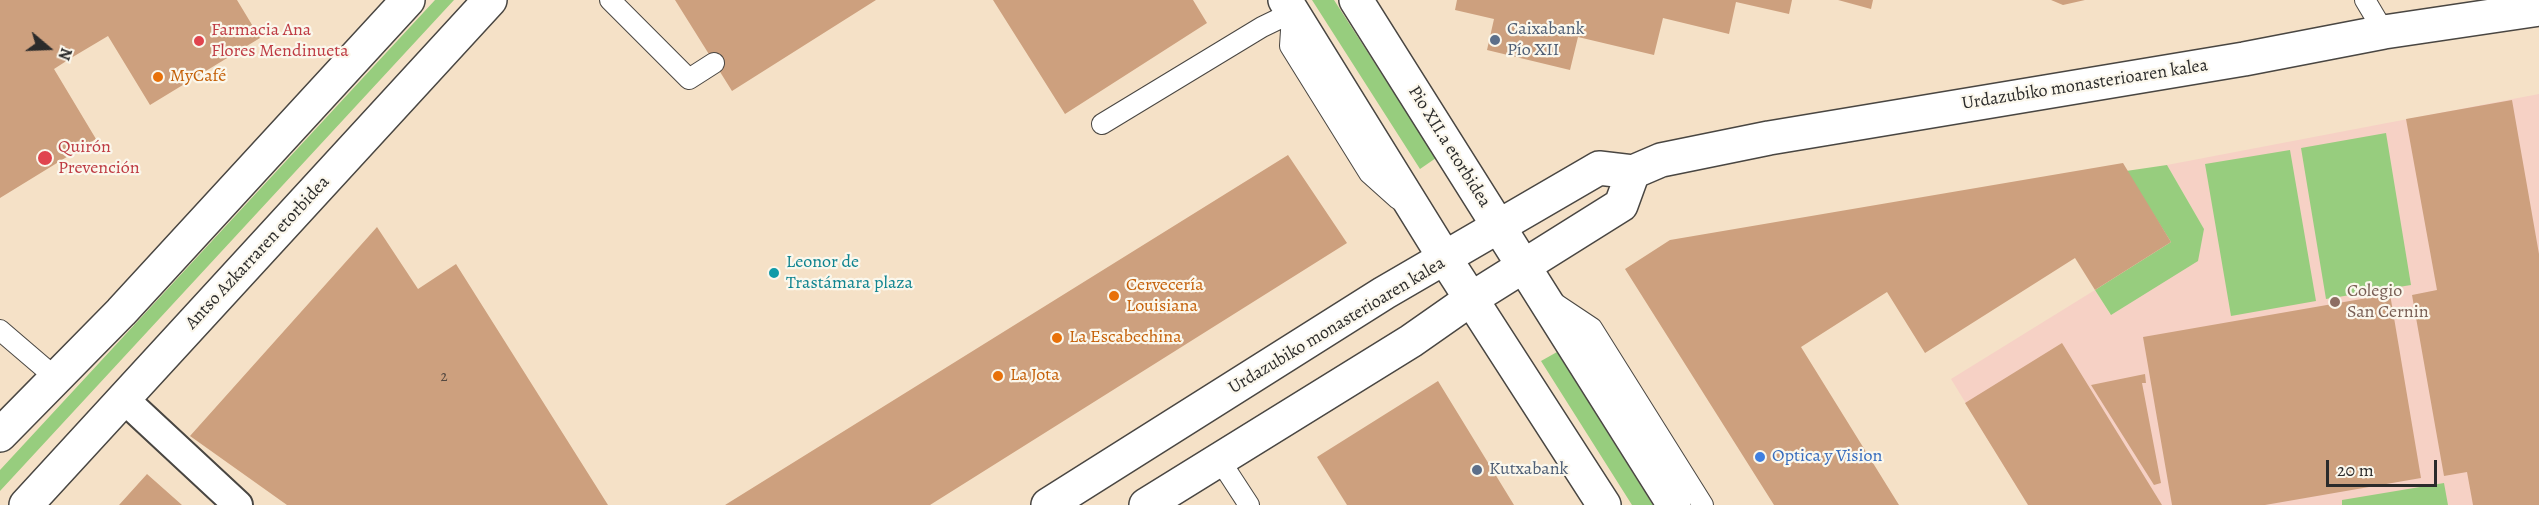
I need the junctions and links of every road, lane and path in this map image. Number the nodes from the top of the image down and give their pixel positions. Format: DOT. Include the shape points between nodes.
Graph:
graph roads {
  1 [pos="408,0"];
  2 [pos="489,0"];
  3 [pos="610,0"];
  4 [pos="1356,0"];
  5 [pos="2365,0"];
  6 [pos="1289,6"];
  7 [pos="2470,9"];
  8 [pos="2539,9"];
  9 [pos="2384,32"];
  10 [pos="714,63"];
  11 [pos="1102,124"];
  12 [pos="1633,172"];
  13 [pos="1499,227"];
  14 [pos="1446,260"];
  15 [pos="1524,266"];
  16 [pos="1542,294"];
  17 [pos="1471,299"];
  18 [pos="0,330"];
  19 [pos="56,378"];
  20 [pos="124,399"];
  21 [pos="0,435"];
  22 [pos="1220,459"];
  23 [pos="26,505"];
  24 [pos="237,505"];
  25 [pos="1048,505"];
  26 [pos="1146,505"];
  27 [pos="1249,505"];
  28 [pos="1604,505"];
  29 [pos="1674,505"];
  30 [pos="1703,505"];
  1 -- 19 [label="main road"];
  2 -- 20 [label="main road, Antso Azkarraren etorbidea"];
  3 -- 10 [label="lane" via="689,79"];
  4 -- 13 [label="main road, Pio XII.a etorbidea"];
  5 -- 9 [label="lane"];
  6 -- 11 [label="lane" via="1262,27"];
  6 -- 14 [label="main road"];
  7 -- 8 [label="main road, Urdazubiko monasterioaren kalea"];
  7 -- 9 [label="main road, Urdazubiko monasterioaren kalea"];
  9 -- 12 [label="main road, Urdazubiko monasterioaren kalea" via="1769,138 1661,160"];
  12 -- 13 [label="main road, Urdazubiko monasterioaren kalea" via="1599,168"];
  12 -- 15 [label="main road" via="1621,204"];
  13 -- 14 [label="main road, Urdazubiko monasterioaren kalea"];
  13 -- 15 [label="main road, Pio XII.a etorbidea"];
  14 -- 17 [label="main road"];
  14 -- 25 [label="main road, Urdazubiko monasterioaren kalea" via="1384,294"];
  15 -- 16 [label="main road, Pio XII.a etorbidea"];
  15 -- 17 [label="main road"];
  16 -- 29 [label="main road, Pio XII.a etorbidea"];
  16 -- 30 [label="lane, Pio XII.a etorbidea" via="1592,328"];
  17 -- 22 [label="main road" via="1411,341"];
  17 -- 28 [label="main road"];
  18 -- 19 [label="lane"];
  19 -- 21 [label="main road"];
  20 -- 23 [label="main road, Antso Azkarraren etorbidea"];
  20 -- 24 [label="street"];
  22 -- 26 [label="main road"];
  22 -- 27 [label="lane"];
}
